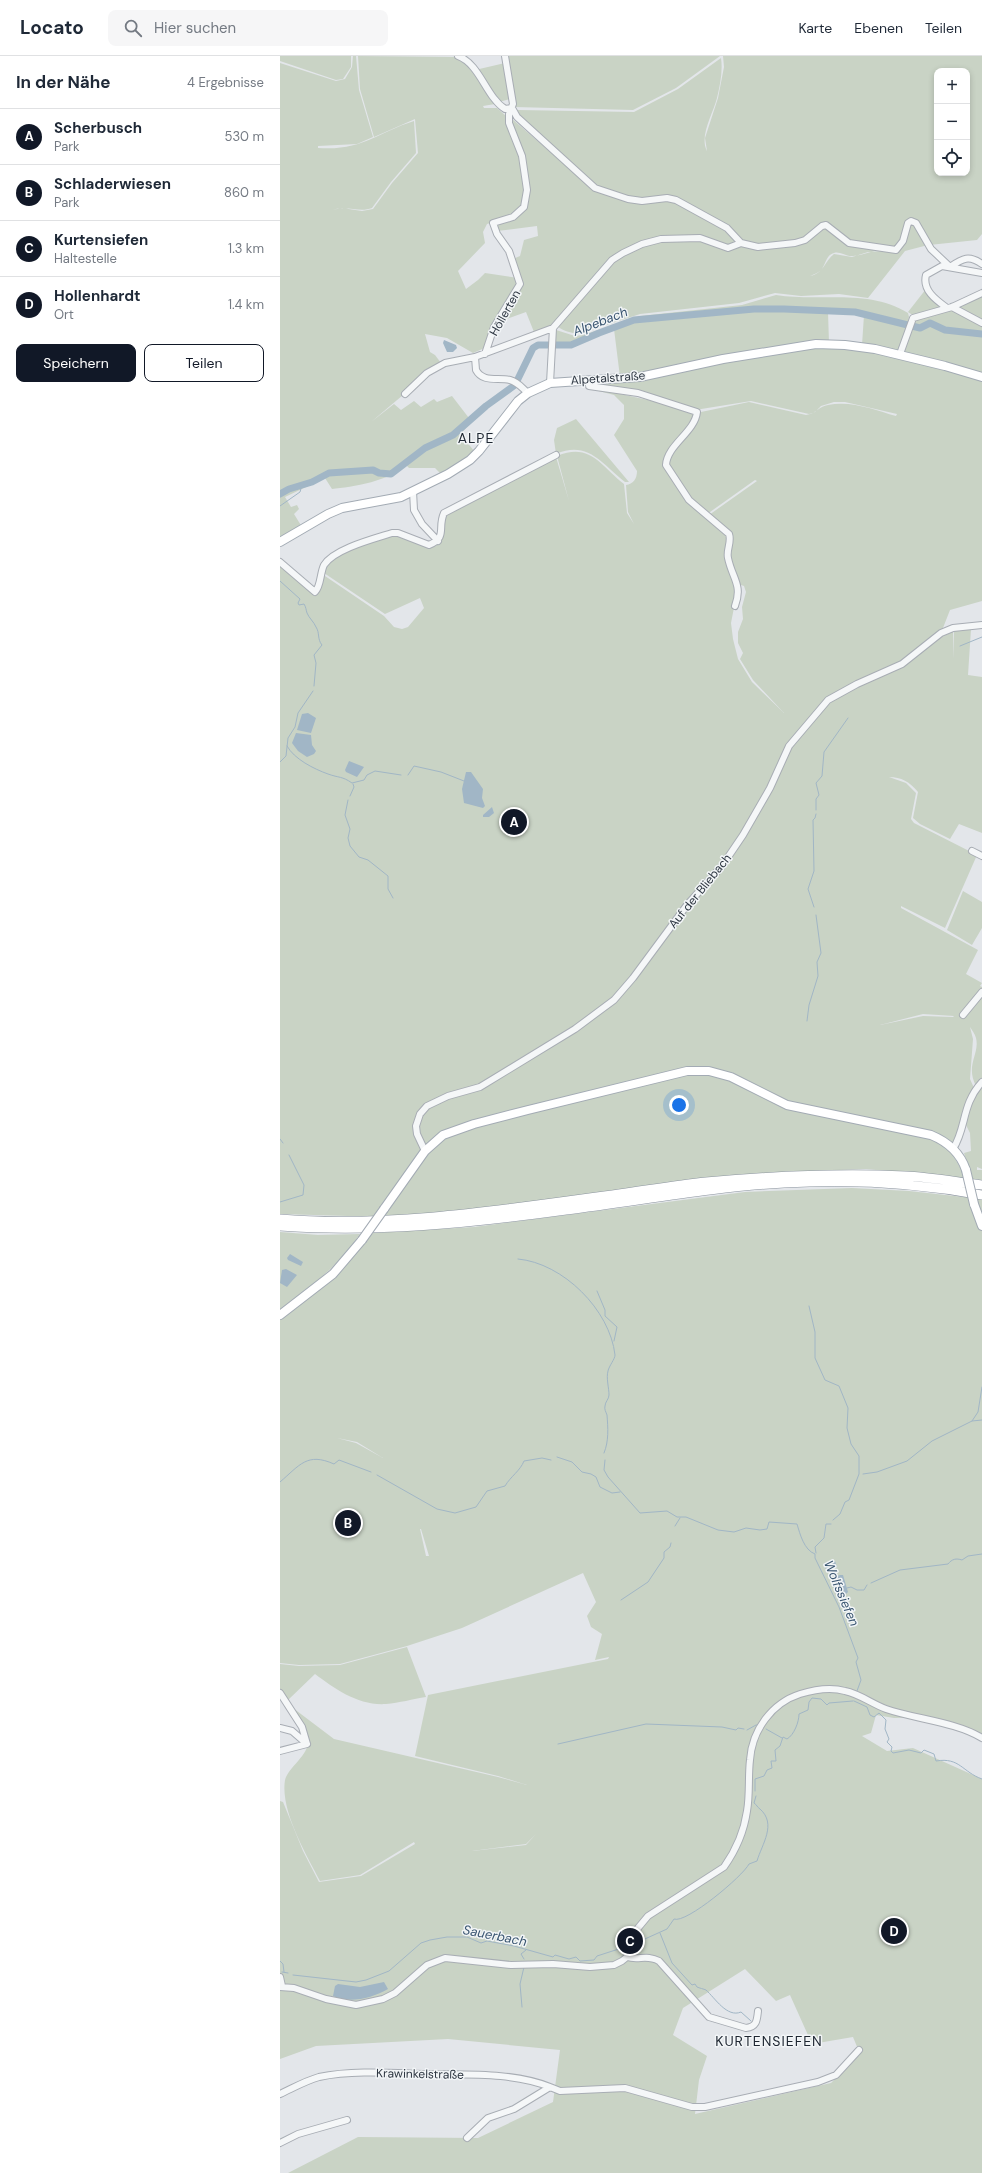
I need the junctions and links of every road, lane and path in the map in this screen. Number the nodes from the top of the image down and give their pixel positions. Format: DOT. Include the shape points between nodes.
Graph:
graph roads {
  1 [pos="458,56"];
  2 [pos="505,56"];
  3 [pos="512,108"];
  4 [pos="741,243"];
  5 [pos="982,264"];
  6 [pos="950,267"];
  7 [pos="982,273"];
  8 [pos="982,293"];
  9 [pos="949,307"];
  10 [pos="982,323"];
  11 [pos="553,328"];
  12 [pos="485,354"];
  13 [pos="900,354"];
  14 [pos="475,357"];
  15 [pos="982,377"];
  16 [pos="590,380"];
  17 [pos="550,383"];
  18 [pos="528,393"];
  19 [pos="405,394"];
  20 [pos="556,455"];
  21 [pos="413,491"];
  22 [pos="280,542"];
  23 [pos="438,542"];
  24 [pos="280,562"];
  25 [pos="735,606"];
  26 [pos="982,624"];
  27 [pos="972,851"];
  28 [pos="982,856"];
  29 [pos="982,992"];
  30 [pos="962,1015"];
  31 [pos="982,1082"];
  32 [pos="953,1149"];
  33 [pos="425,1150"];
  34 [pos="982,1185"];
  35 [pos="982,1195"];
  36 [pos="280,1219"];
  37 [pos="280,1226"];
  38 [pos="982,1226"];
  39 [pos="280,1315"];
  40 [pos="280,1693"];
  41 [pos="280,1728"];
  42 [pos="982,1738"];
  43 [pos="307,1744"];
  44 [pos="280,1751"];
  45 [pos="627,1957"];
  46 [pos="280,1977"];
  47 [pos="281,1986"];
  48 [pos="758,2011"];
  49 [pos="859,2050"];
  50 [pos="550,2087"];
  51 [pos="280,2094"];
  52 [pos="347,2120"];
  53 [pos="467,2138"];
  54 [pos="280,2143"];
  1 -- 3 [label="street" via="475,71 499,105 505,109"];
  2 -- 3 [label="street"];
  3 -- 4 [label="street" via="517,117 595,188 628,199 676,200 727,228"];
  3 -- 12 [label="street, Höllerten" via="509,123 522,156 527,183 525,201 524,206 513,217 494,223 497,234 509,251 520,284 494,327"];
  4 -- 6 [label="street" via="758,247 795,243 805,240 826,225 849,243 896,250 903,241 908,223 911,221 916,223 931,249"];
  4 -- 11 [label="street" via="728,248 700,238 686,238 661,239 633,247 612,260"];
  5 -- 6 [label="street" via="970,257 963,258"];
  6 -- 7 [label="street" via="971,273"];
  6 -- 9 [label="street" via="936,268 925,277 930,294"];
  8 -- 9 [label="street"];
  9 -- 10 [label="street"];
  9 -- 13 [label="street" via="913,318"];
  11 -- 12 [label="street"];
  11 -- 17 [label="street"];
  12 -- 14 [label="street"];
  13 -- 15 [label="main road, Alpetalstraße"];
  13 -- 16 [label="main road, Alpetalstraße" via="852,346 816,344 723,359 640,377"];
  14 -- 18 [label="street" via="476,370 483,378 516,382"];
  14 -- 19 [label="street" via="445,363 427,373"];
  16 -- 17 [label="main road, Alpetalstraße"];
  16 -- 25 [label="street" via="589,386 638,393 697,412 694,422 668,458 666,465 689,500 729,534 731,540 728,558 738,588"];
  17 -- 18 [label="main road, Alpetalstraße"];
  18 -- 21 [label="main road, Alpetalstraße" via="513,407 470,460"];
  20 -- 23 [label="street" via="444,513"];
  21 -- 22 [label="main road, Alpetalstraße" via="389,500 342,508"];
  21 -- 23 [label="street" via="414,510"];
  23 -- 24 [label="street" via="429,545 392,533 345,550 326,562 315,592"];
  26 -- 33 [label="street, Auf der Bliebach" via="953,628 941,633 902,664 828,700 789,746 770,788 722,866 687,905 642,967 614,1000 575,1029 480,1087 448,1096 427,1106 420,1114 416,1126"];
  27 -- 28 [label="street"];
  29 -- 30 [label="street"];
  31 -- 32 [label="street" via="969,1102"];
  32 -- 33 [label="main road" via="942,1140 923,1133 787,1105 731,1077 709,1071 687,1071 474,1124 443,1135"];
  32 -- 38 [label="main road, bridge" via="966,1170"];
  33 -- 39 [label="main road, bridge" via="362,1240 333,1274"];
  34 -- 36 [label="highway" via="906,1176 784,1176 705,1182 473,1213 382,1219"];
  35 -- 37 [label="highway" via="907,1184 785,1183 706,1190 475,1221 383,1228"];
  40 -- 43 [label="street" via="302,1727"];
  41 -- 43 [label="street" via="292,1731"];
  42 -- 45 [label="street" via="887,1709 846,1691 823,1690 791,1697 771,1711 758,1733 750,1758 746,1815 741,1836 731,1857 724,1866 642,1922"];
  43 -- 44 [label="street"];
  45 -- 47 [label="street" via="614,1965 590,1968 553,1964 511,1965 445,1958 427,1965 409,1984 396,1993 383,2000 363,2004 340,2002"];
  45 -- 48 [label="street" via="650,1956 659,1961 709,2017 746,2028 756,2023"];
  46 -- 47 [label="street"];
  49 -- 50 [label="street" via="836,2075 818,2082 705,2108 692,2107 625,2088 560,2091"];
  50 -- 51 [label="street, Krawinkelstraße" via="541,2083 498,2076 358,2074 331,2075 310,2080"];
  50 -- 53 [label="street" via="514,2109 488,2118"];
  52 -- 54 [label="street" via="298,2134"];
}
